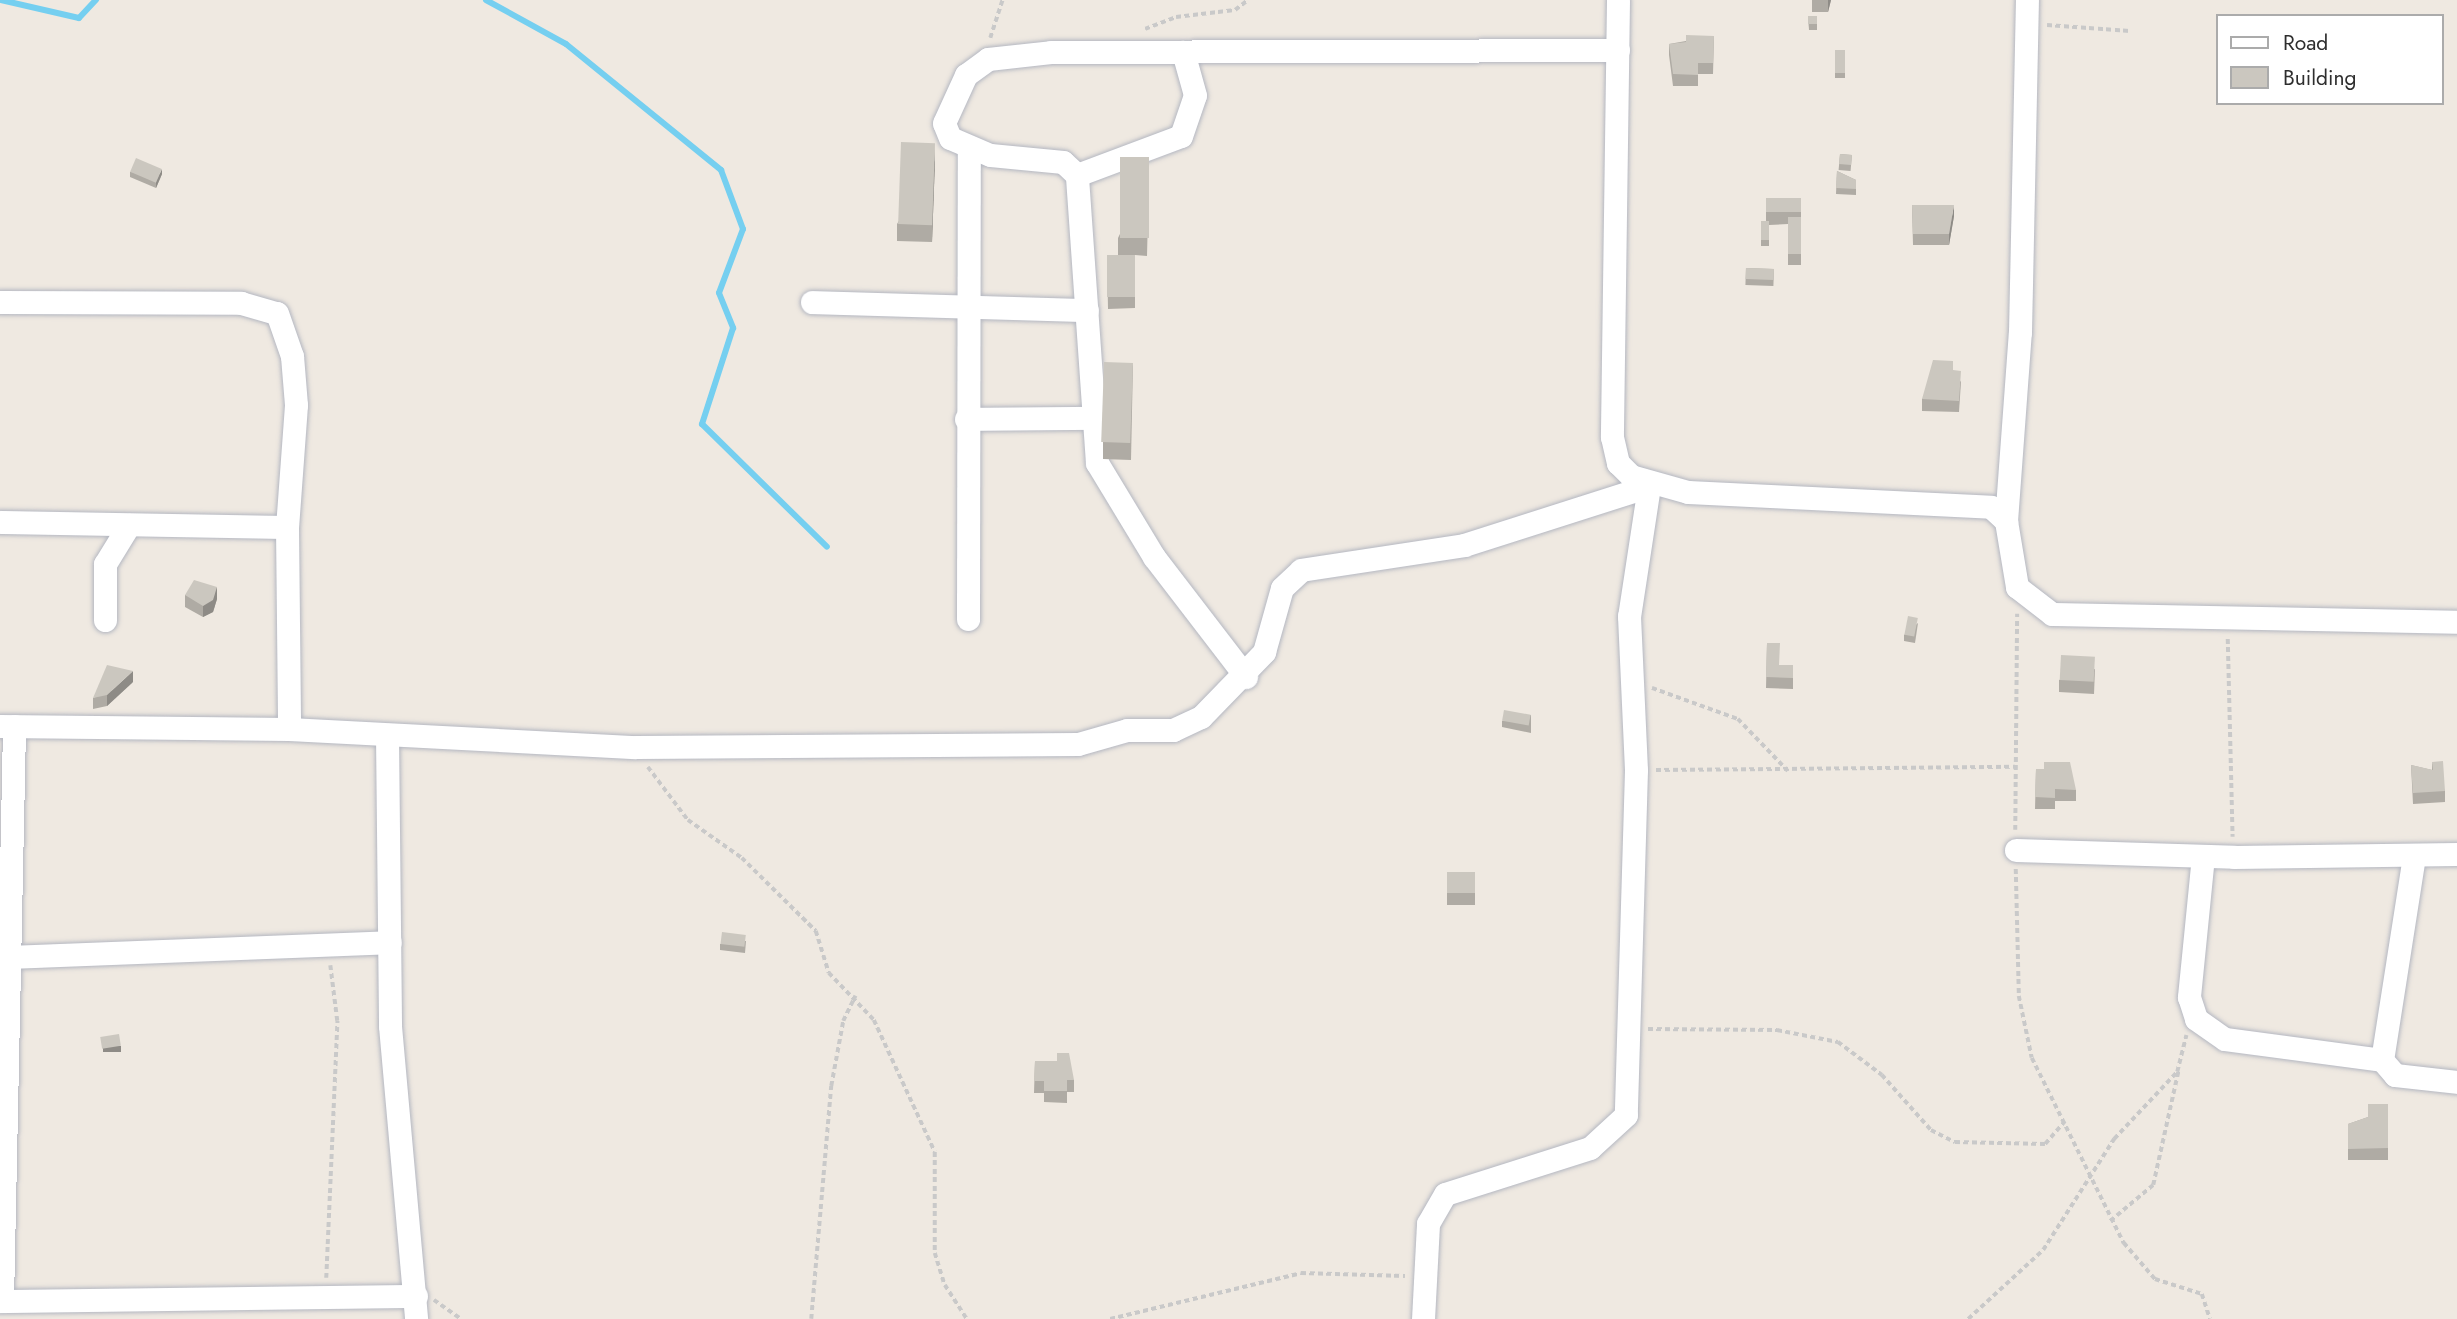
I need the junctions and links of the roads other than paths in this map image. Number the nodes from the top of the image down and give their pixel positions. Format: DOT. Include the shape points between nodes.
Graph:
graph roads {
  1 [pos="1618,0"];
  2 [pos="2027,0"];
  3 [pos="1618,50"];
  4 [pos="1183,52"];
  5 [pos="969,148"];
  6 [pos="1077,175"];
  7 [pos="0,302"];
  8 [pos="812,302"];
  9 [pos="965,307"];
  10 [pos="1087,310"];
  11 [pos="1090,418"];
  12 [pos="966,419"];
  13 [pos="1649,486"];
  14 [pos="2006,521"];
  15 [pos="0,522"];
  16 [pos="129,525"];
  17 [pos="287,527"];
  18 [pos="105,620"];
  19 [pos="968,620"];
  20 [pos="2457,622"];
  21 [pos="1246,677"];
  22 [pos="7,726"];
  23 [pos="289,729"];
  24 [pos="387,735"];
  25 [pos="2016,850"];
  26 [pos="2457,854"];
  27 [pos="2203,856"];
  28 [pos="2414,856"];
  29 [pos="390,942"];
  30 [pos="7,957"];
  31 [pos="2382,1060"];
  32 [pos="2457,1082"];
  33 [pos="1,1301"];
  34 [pos="416,1308"];
  35 [pos="1423,1319"];
  1 -- 3 [label="street"];
  2 -- 14 [label="street" via="2020,332"];
  3 -- 4 [label="street"];
  3 -- 13 [label="street" via="1612,436 1623,470"];
  4 -- 5 [label="street" via="1024,53 981,62 966,75 944,123 946,135"];
  4 -- 6 [label="street" via="1195,95 1181,136"];
  5 -- 6 [label="street" via="1063,162"];
  5 -- 9 [label="street"];
  6 -- 10 [label="street"];
  7 -- 17 [label="street" via="241,303 272,309 286,330 295,380"];
  8 -- 9 [label="street"];
  9 -- 10 [label="street"];
  9 -- 12 [label="street"];
  10 -- 11 [label="street"];
  11 -- 12 [label="street"];
  11 -- 21 [label="street" via="1106,484"];
  12 -- 19 [label="street"];
  13 -- 14 [label="street" via="1968,504 1998,510"];
  13 -- 21 [label="street" via="1464,545 1301,570 1282,588 1264,652"];
  13 -- 35 [label="street" via="1629,616 1636,770 1628,1106 1620,1126 1590,1148 1445,1194 1428,1224"];
  14 -- 20 [label="street" via="2017,587 2035,606 2064,616"];
  15 -- 16 [label="street"];
  16 -- 17 [label="street"];
  16 -- 18 [label="street" via="105,564"];
  17 -- 23 [label="street"];
  21 -- 24 [label="street" via="1182,728 1127,730 1057,747 636,747"];
  22 -- 23 [label="street"];
  22 -- 30 [label="street"];
  23 -- 24 [label="street"];
  24 -- 29 [label="street"];
  25 -- 27 [label="street"];
  26 -- 28 [label="street"];
  27 -- 28 [label="street"];
  27 -- 31 [label="street" via="2189,998 2196,1019 2225,1039"];
  28 -- 31 [label="street"];
  29 -- 30 [label="street"];
  29 -- 34 [label="street" via="390,1026"];
  30 -- 33 [label="street"];
  31 -- 32 [label="street" via="2395,1075"];
  33 -- 34 [label="street" via="326,1299"];
}
